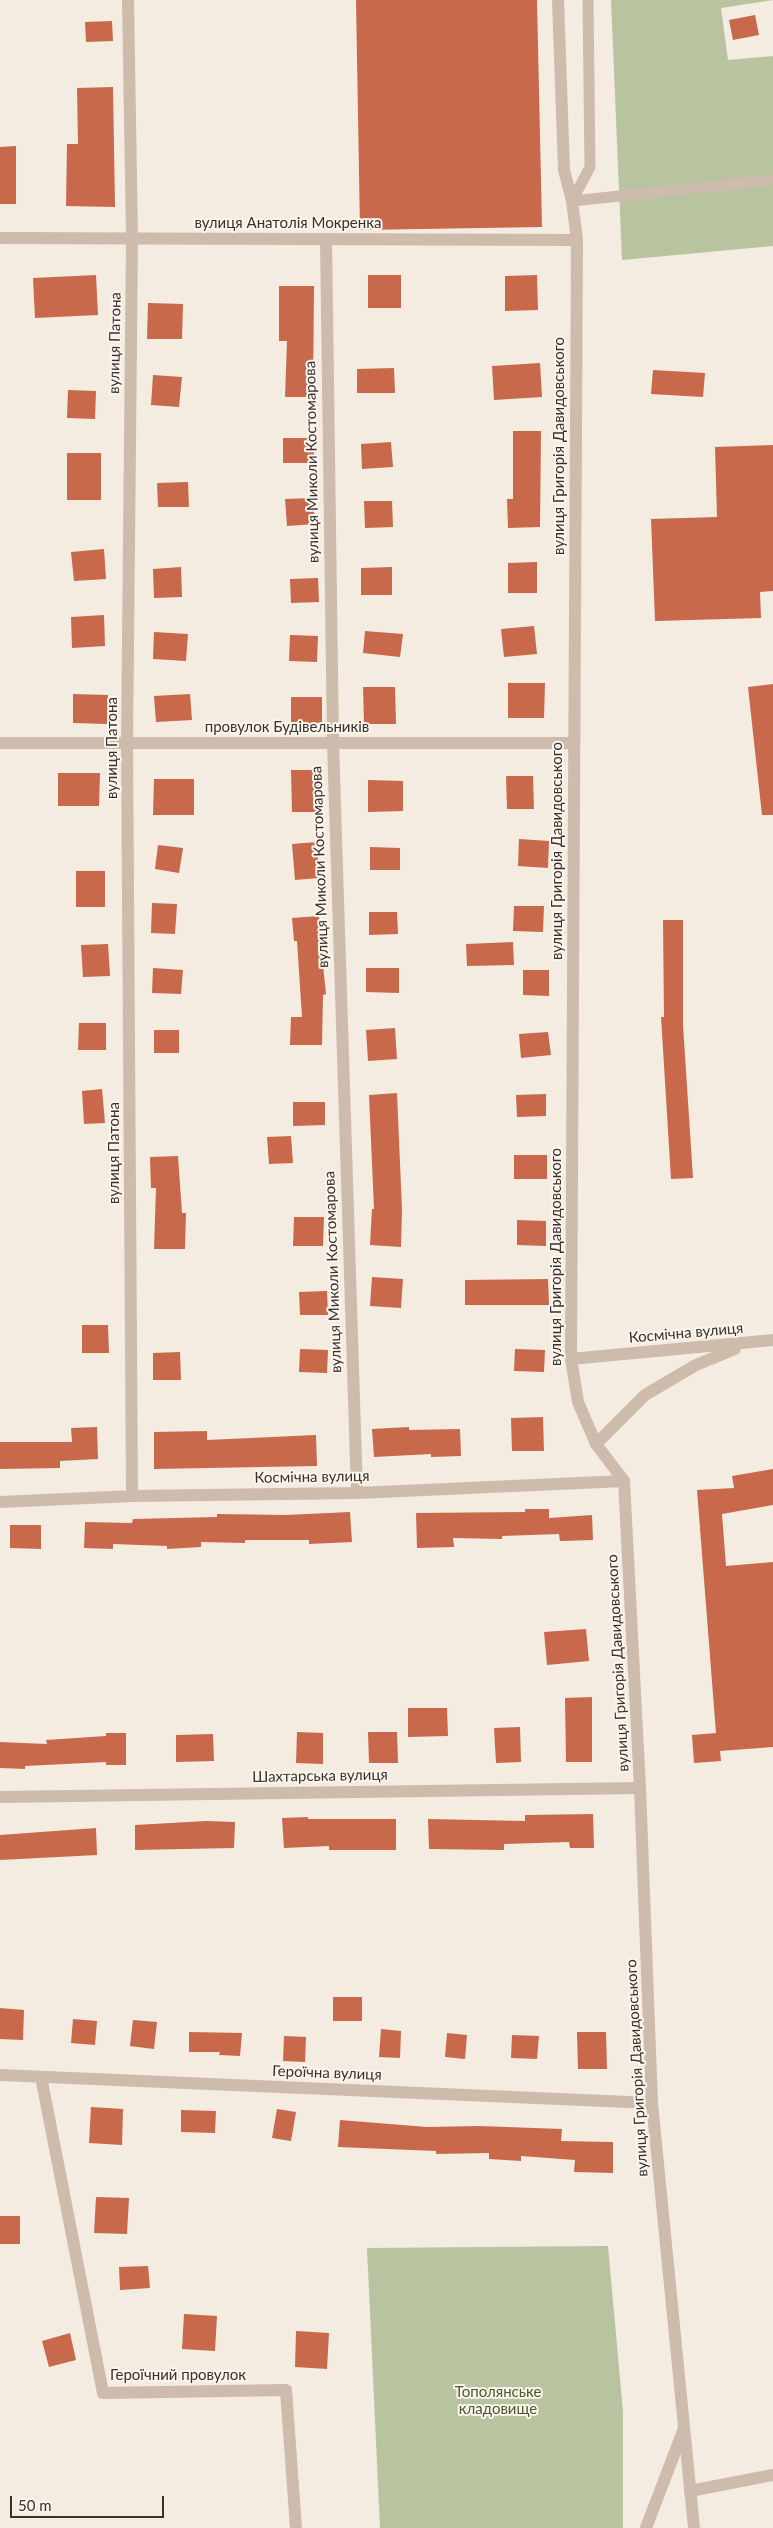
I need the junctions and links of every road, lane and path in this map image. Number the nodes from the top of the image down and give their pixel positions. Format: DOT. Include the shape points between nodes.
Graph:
graph roads {
  1 [pos="128,0"];
  2 [pos="558,0"];
  3 [pos="588,0"];
  4 [pos="773,180"];
  5 [pos="572,201"];
  6 [pos="0,238"];
  7 [pos="132,238"];
  8 [pos="326,239"];
  9 [pos="576,240"];
  10 [pos="0,743"];
  11 [pos="127,743"];
  12 [pos="333,743"];
  13 [pos="573,743"];
  14 [pos="773,1340"];
  15 [pos="746,1344"];
  16 [pos="571,1359"];
  17 [pos="596,1444"];
  18 [pos="624,1481"];
  19 [pos="357,1493"];
  20 [pos="132,1496"];
  21 [pos="0,1502"];
  22 [pos="640,1788"];
  23 [pos="0,1797"];
  24 [pos="0,2075"];
  25 [pos="41,2077"];
  26 [pos="652,2103"];
  27 [pos="683,2431"];
  28 [pos="773,2475"];
  29 [pos="690,2491"];
  30 [pos="296,2528"];
  31 [pos="646,2528"];
  32 [pos="694,2528"];
  1 -- 7 [label="street, вулиця Патона"];
  2 -- 5 [label="street, вулиця Григорія Давидовського" via="564,170"];
  3 -- 5 [label="lane" via="590,167"];
  4 -- 5 [label="lane"];
  5 -- 9 [label="street, вулиця Григорія Давидовського"];
  6 -- 7 [label="street, вулиця Анатолія Мокренка"];
  7 -- 8 [label="street, вулиця Анатолія Мокренка"];
  7 -- 11 [label="street, вулиця Патона"];
  8 -- 9 [label="street, вулиця Анатолія Мокренка"];
  8 -- 12 [label="street, вулиця Миколи Костомарова"];
  9 -- 13 [label="street, вулиця Григорія Давидовського"];
  10 -- 11 [label="street, провулок Будівельників"];
  11 -- 12 [label="street, провулок Будівельників"];
  11 -- 20 [label="street, вулиця Патона"];
  12 -- 13 [label="street, провулок Будівельників"];
  12 -- 19 [label="street, вулиця Миколи Костомарова"];
  13 -- 16 [label="street, вулиця Григорія Давидовського"];
  14 -- 15 [label="street, Космічна вулиця"];
  15 -- 16 [label="street, Космічна вулиця"];
  15 -- 17 [label="street" via="696,1365 645,1395"];
  16 -- 17 [label="street, вулиця Григорія Давидовського" via="578,1402"];
  17 -- 18 [label="street, вулиця Григорія Давидовського"];
  18 -- 19 [label="street, Космічна вулиця"];
  18 -- 22 [label="street, вулиця Григорія Давидовського"];
  19 -- 20 [label="street, Космічна вулиця"];
  20 -- 21 [label="street, Космічна вулиця"];
  22 -- 23 [label="street, Шахтарська вулиця"];
  22 -- 26 [label="street, вулиця Григорія Давидовського"];
  24 -- 25 [label="street, Героїчна вулиця"];
  25 -- 26 [label="street, Героїчна вулиця"];
  25 -- 30 [label="street, Героїчний провулок" via="103,2393 286,2390"];
  26 -- 27 [label="street, вулиця Григорія Давидовського"];
  27 -- 29 [label="street, вулиця Григорія Давидовського"];
  27 -- 31 [label="street"];
  28 -- 29 [label="street"];
  29 -- 32 [label="street, вулиця Григорія Давидовського"];
}
